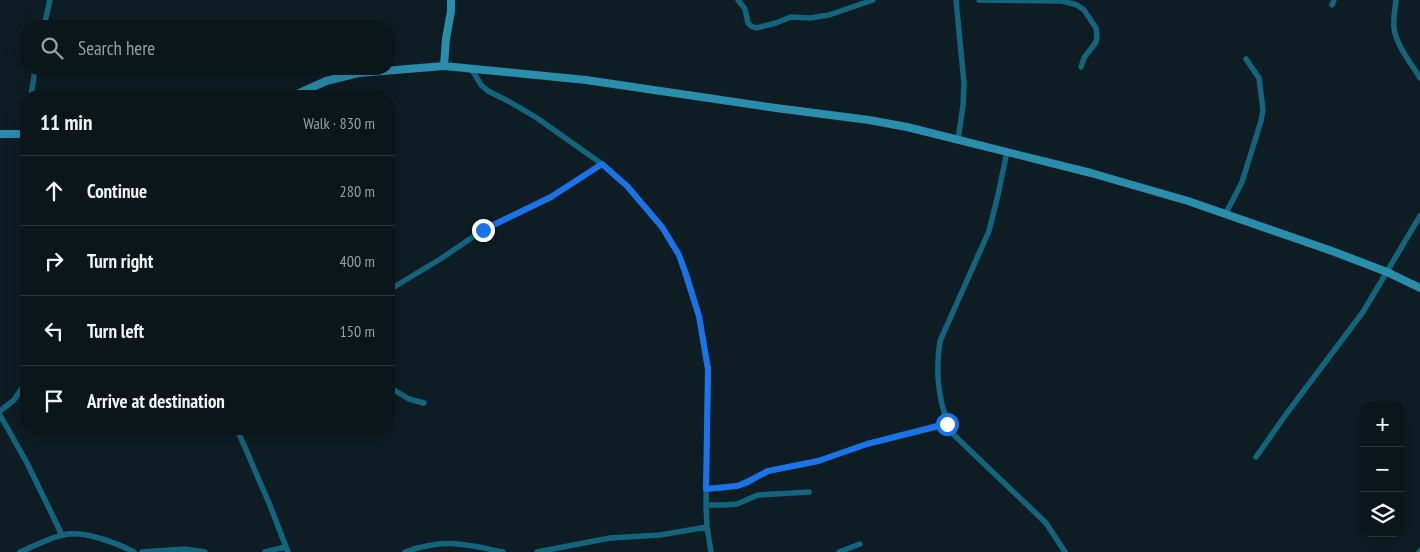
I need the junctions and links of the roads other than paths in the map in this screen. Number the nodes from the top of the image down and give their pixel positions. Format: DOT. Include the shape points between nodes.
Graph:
graph roads {
  1 [pos="50,0"];
  2 [pos="451,0"];
  3 [pos="738,0"];
  4 [pos="848,0"];
  5 [pos="873,0"];
  6 [pos="956,0"];
  7 [pos="978,0"];
  8 [pos="1396,0"];
  9 [pos="852,7"];
  10 [pos="45,20"];
  11 [pos="1246,59"];
  12 [pos="444,66"];
  13 [pos="1081,67"];
  14 [pos="471,68"];
  15 [pos="395,70"];
  16 [pos="34,75"];
  17 [pos="352,75"];
  18 [pos="1420,78"];
  19 [pos="32,90"];
  20 [pos="307,90"];
  21 [pos="0,134"];
  22 [pos="20,134"];
  23 [pos="958,139"];
  24 [pos="1007,152"];
  25 [pos="602,164"];
  26 [pos="1226,213"];
  27 [pos="1420,216"];
  28 [pos="1386,272"];
  29 [pos="395,286"];
  30 [pos="1420,288"];
  31 [pos="20,391"];
  32 [pos="395,391"];
  33 [pos="424,403"];
  34 [pos="0,411"];
  35 [pos="0,416"];
  36 [pos="947,424"];
  37 [pos="240,435"];
  38 [pos="1256,457"];
  39 [pos="706,489"];
  40 [pos="809,492"];
  41 [pos="706,504"];
  42 [pos="707,527"];
  43 [pos="62,535"];
  44 [pos="860,544"];
  45 [pos="286,550"];
  46 [pos="20,552"];
  47 [pos="134,552"];
  48 [pos="142,552"];
  49 [pos="205,552"];
  50 [pos="265,552"];
  51 [pos="405,552"];
  52 [pos="503,552"];
  53 [pos="537,552"];
  54 [pos="712,552"];
  55 [pos="839,552"];
  56 [pos="1065,552"];
  1 -- 10 [label="street"];
  2 -- 12 [label="main road"];
  3 -- 9 [label="street" via="748,23 756,28 791,17 818,17"];
  4 -- 9 [label="street"];
  5 -- 9 [label="street"];
  6 -- 23 [label="street" via="964,83"];
  7 -- 13 [label="street" via="1062,1 1077,5 1084,10 1097,35"];
  8 -- 18 [label="street" via="1394,30"];
  11 -- 26 [label="street" via="1258,78 1263,110 1242,182"];
  12 -- 14 [label="main road"];
  12 -- 15 [label="main road"];
  14 -- 23 [label="main road" via="586,80 869,120"];
  14 -- 25 [label="street" via="488,91 530,114"];
  16 -- 19 [label="street"];
  17 -- 20 [label="main road"];
  21 -- 22 [label="main road"];
  23 -- 24 [label="main road"];
  24 -- 26 [label="main road" via="1126,182"];
  24 -- 36 [label="street" via="989,232 940,341 937,358 939,382"];
  25 -- 29 [label="street" via="551,197 483,230"];
  25 -- 39 [label="street" via="627,186 662,227 679,255 699,316 708,369"];
  26 -- 28 [label="main road"];
  27 -- 28 [label="street"];
  28 -- 30 [label="main road"];
  28 -- 38 [label="street" via="1363,312"];
  31 -- 34 [label="street"];
  32 -- 33 [label="street"];
  35 -- 43 [label="street"];
  36 -- 39 [label="street" via="867,444 818,461 768,471 737,486"];
  36 -- 56 [label="street" via="954,436 1046,522"];
  37 -- 45 [label="street"];
  39 -- 41 [label="street"];
  40 -- 41 [label="street" via="758,496 737,504"];
  41 -- 42 [label="street"];
  42 -- 53 [label="street" via="660,535 610,538"];
  42 -- 54 [label="street"];
  43 -- 46 [label="street"];
  43 -- 47 [label="street" via="88,536 122,545"];
  44 -- 55 [label="street"];
  45 -- 50 [label="street"];
  48 -- 49 [label="street" via="185,549"];
  51 -- 52 [label="street" via="454,542"];
}
